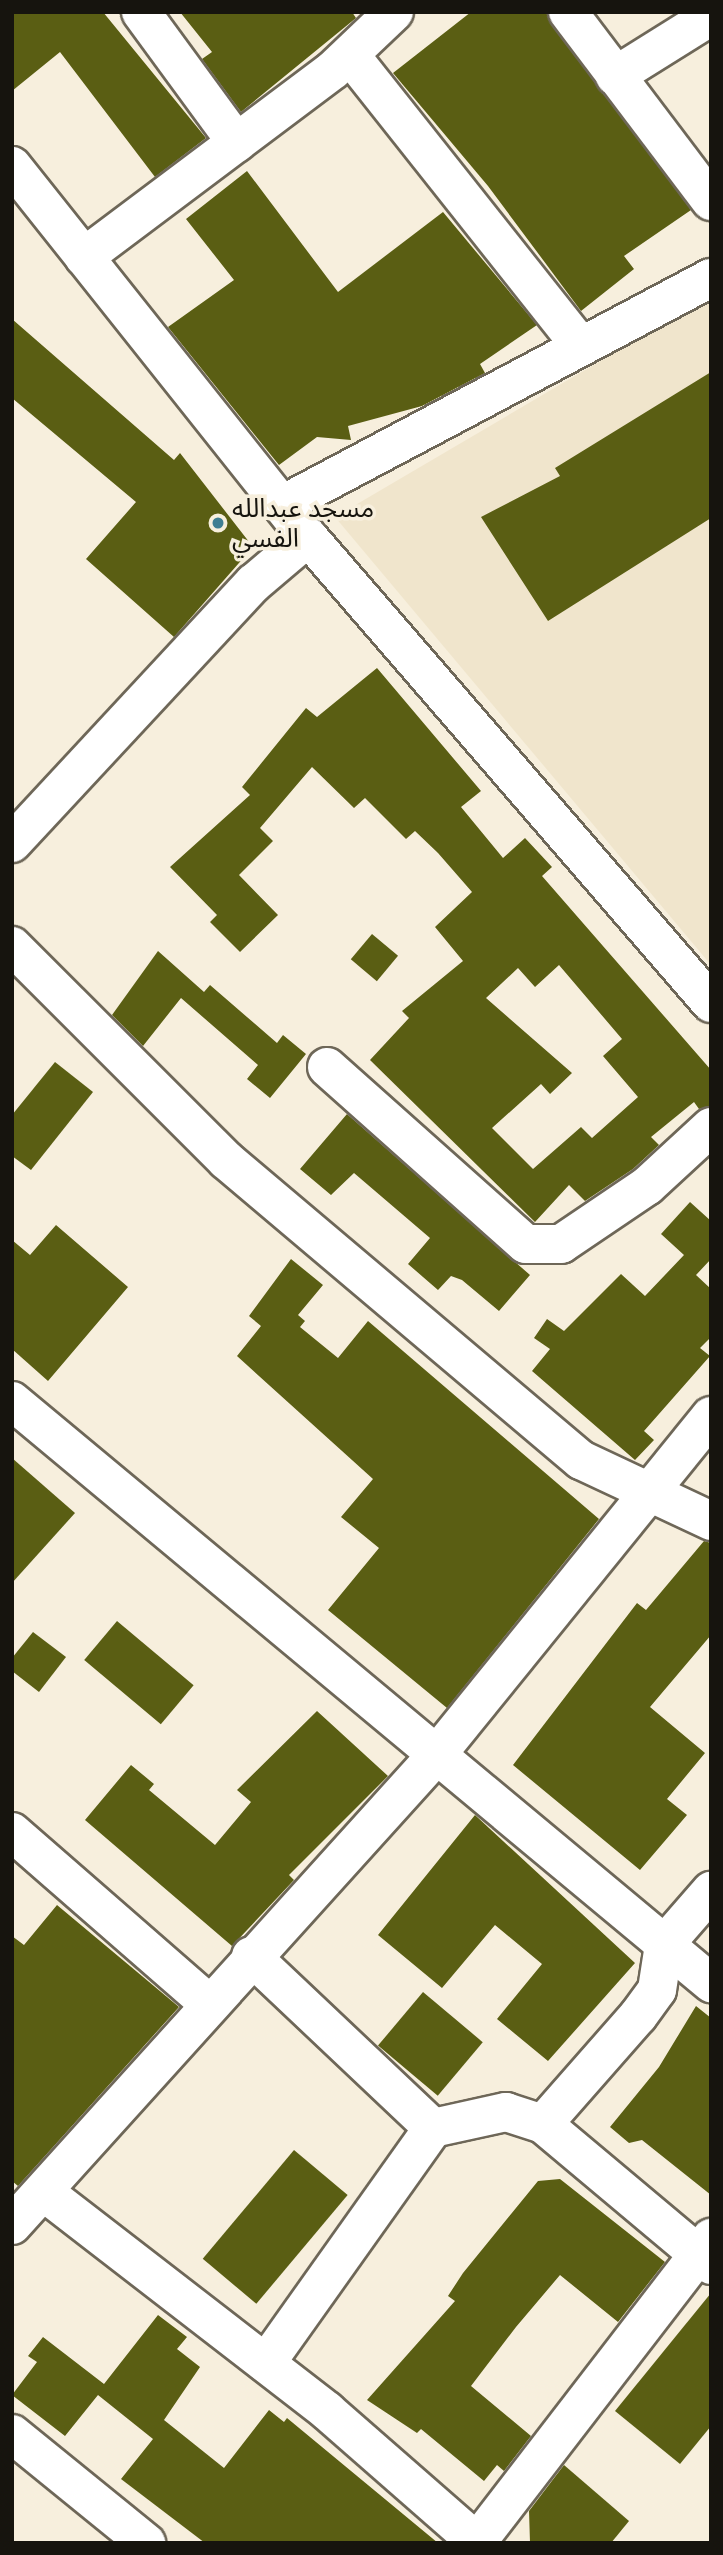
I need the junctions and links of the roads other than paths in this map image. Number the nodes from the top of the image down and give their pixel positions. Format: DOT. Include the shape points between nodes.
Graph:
graph roads {
  1 [pos="141,12"];
  2 [pos="568,12"];
  3 [pos="711,16"];
  4 [pos="378,17"];
  5 [pos="350,55"];
  6 [pos="615,76"];
  7 [pos="237,143"];
  8 [pos="12,166"];
  9 [pos="711,201"];
  10 [pos="84,257"];
  11 [pos="711,278"];
  12 [pos="580,345"];
  13 [pos="282,505"];
  14 [pos="308,537"];
  15 [pos="12,844"];
  16 [pos="12,946"];
  17 [pos="711,1003"];
  18 [pos="327,1067"];
  19 [pos="711,1128"];
  20 [pos="12,1401"];
  21 [pos="711,1416"];
  22 [pos="654,1492"];
  23 [pos="711,1521"];
  24 [pos="434,1758"];
  25 [pos="12,1832"];
  26 [pos="711,1891"];
  27 [pos="664,1945"];
  28 [pos="251,1956"];
  29 [pos="711,1983"];
  30 [pos="207,2002"];
  31 [pos="543,2124"];
  32 [pos="433,2128"];
  33 [pos="44,2192"];
  34 [pos="12,2225"];
  35 [pos="706,2252"];
  36 [pos="266,2364"];
  37 [pos="12,2434"];
  38 [pos="477,2542"];
  39 [pos="146,2543"];
  1 -- 7 [label="street"];
  2 -- 6 [label="street"];
  3 -- 6 [label="street"];
  4 -- 5 [label="street"];
  5 -- 7 [label="street"];
  5 -- 12 [label="street"];
  6 -- 9 [label="street"];
  7 -- 10 [label="street"];
  8 -- 10 [label="street"];
  10 -- 13 [label="street"];
  11 -- 12 [label="street"];
  12 -- 13 [label="street"];
  13 -- 14 [label="street"];
  14 -- 15 [label="street" via="254,583"];
  14 -- 17 [label="street"];
  16 -- 22 [label="street" via="226,1160 582,1460"];
  18 -- 19 [label="street" via="526,1244 561,1244 647,1186"];
  20 -- 24 [label="street"];
  21 -- 22 [label="street"];
  22 -- 23 [label="street"];
  22 -- 24 [label="street"];
  24 -- 27 [label="street"];
  24 -- 28 [label="street"];
  25 -- 30 [label="street"];
  26 -- 27 [label="street"];
  27 -- 29 [label="street"];
  27 -- 31 [label="street" via="657,1990"];
  28 -- 30 [label="street"];
  28 -- 32 [label="street"];
  30 -- 33 [label="street"];
  31 -- 32 [label="street" via="506,2112"];
  31 -- 35 [label="street"];
  32 -- 36 [label="street"];
  33 -- 34 [label="street"];
  33 -- 36 [label="street"];
  35 -- 38 [label="street"];
  36 -- 38 [label="street"];
  37 -- 39 [label="street"];
}
